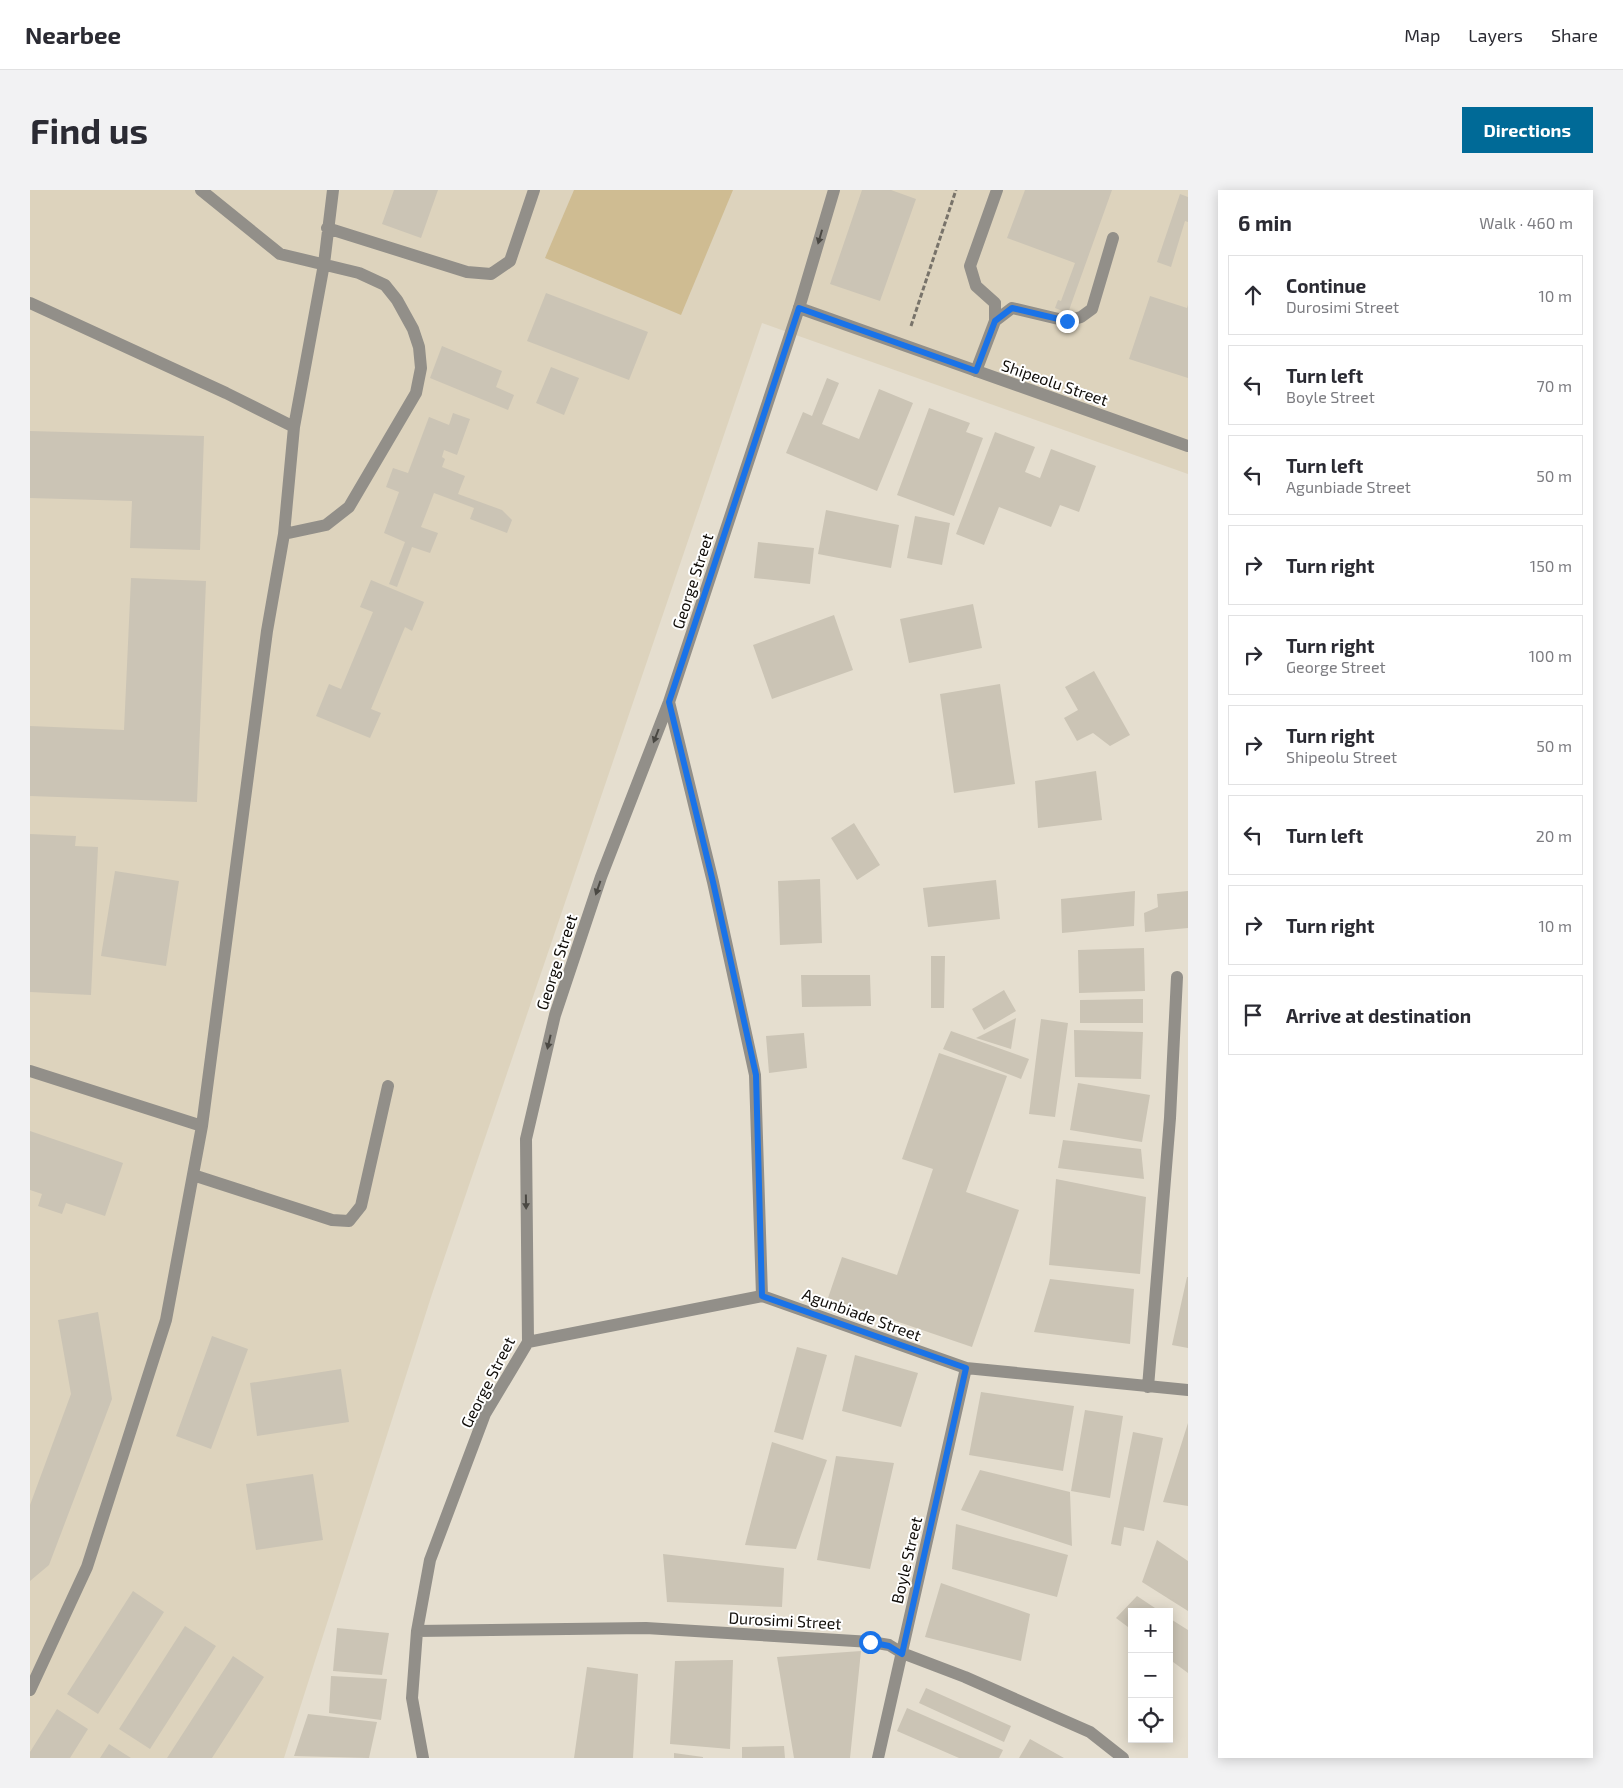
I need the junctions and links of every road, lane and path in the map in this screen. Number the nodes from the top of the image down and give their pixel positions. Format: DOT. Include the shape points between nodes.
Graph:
graph roads {
  1 [pos="201,190"];
  2 [pos="333,190"];
  3 [pos="534,190"];
  4 [pos="834,190"];
  5 [pos="956,190"];
  6 [pos="997,190"];
  7 [pos="327,228"];
  8 [pos="1113,238"];
  9 [pos="324,264"];
  10 [pos="30,303"];
  11 [pos="799,308"];
  12 [pos="995,321"];
  13 [pos="904,346"];
  14 [pos="976,371"];
  15 [pos="294,427"];
  16 [pos="1188,446"];
  17 [pos="284,534"];
  18 [pos="669,702"];
  19 [pos="1177,976"];
  20 [pos="30,1071"];
  21 [pos="388,1086"];
  22 [pos="202,1126"];
  23 [pos="192,1175"];
  24 [pos="762,1296"];
  25 [pos="528,1342"];
  26 [pos="966,1368"];
  27 [pos="1148,1387"];
  28 [pos="1188,1390"];
  29 [pos="418,1631"];
  30 [pos="902,1654"];
  31 [pos="30,1690"];
  32 [pos="423,1758"];
  33 [pos="878,1758"];
  34 [pos="1123,1758"];
  1 -- 9 [label="street" via="280,254"];
  2 -- 7 [label="street"];
  3 -- 7 [label="street" via="510,261 491,274 467,272"];
  4 -- 11 [label="street, George Street, one-way"];
  5 -- 13 [label="path"];
  6 -- 12 [label="street" via="970,266 976,286 995,303"];
  7 -- 9 [label="street"];
  8 -- 12 [label="street" via="1092,309 1081,317 1067,321 1012,308"];
  9 -- 15 [label="street"];
  9 -- 17 [label="street" via="359,273 385,285 412,329 421,368 416,393 350,507 326,525"];
  10 -- 15 [label="street"];
  11 -- 13 [label="street, Shipeolu Street"];
  11 -- 18 [label="street, George Street"];
  12 -- 14 [label="street"];
  13 -- 14 [label="street, Shipeolu Street"];
  14 -- 16 [label="street, Shipeolu Street"];
  15 -- 17 [label="street"];
  17 -- 22 [label="street" via="265,641"];
  18 -- 24 [label="street" via="756,1075"];
  18 -- 25 [label="street, George Street, one-way" via="601,877 555,1014 526,1139"];
  19 -- 27 [label="street" via="1170,1118"];
  20 -- 22 [label="street"];
  21 -- 23 [label="street" via="361,1206 349,1221 332,1220"];
  22 -- 23 [label="street"];
  23 -- 31 [label="street" via="166,1320 87,1567"];
  24 -- 25 [label="street"];
  24 -- 26 [label="street, Agunbiade Street"];
  25 -- 29 [label="street, George Street" via="482,1423 430,1560"];
  26 -- 27 [label="street, Agunbiade Street"];
  26 -- 30 [label="street, Boyle Street"];
  27 -- 28 [label="street, Agunbiade Street"];
  29 -- 30 [label="street, Durosimi Street" via="646,1628 870,1642 889,1646"];
  29 -- 32 [label="street, George Street" via="412,1698"];
  30 -- 33 [label="street, Boyle Street"];
  30 -- 34 [label="street, Durosimi Street" via="965,1677 1090,1732"];
}
